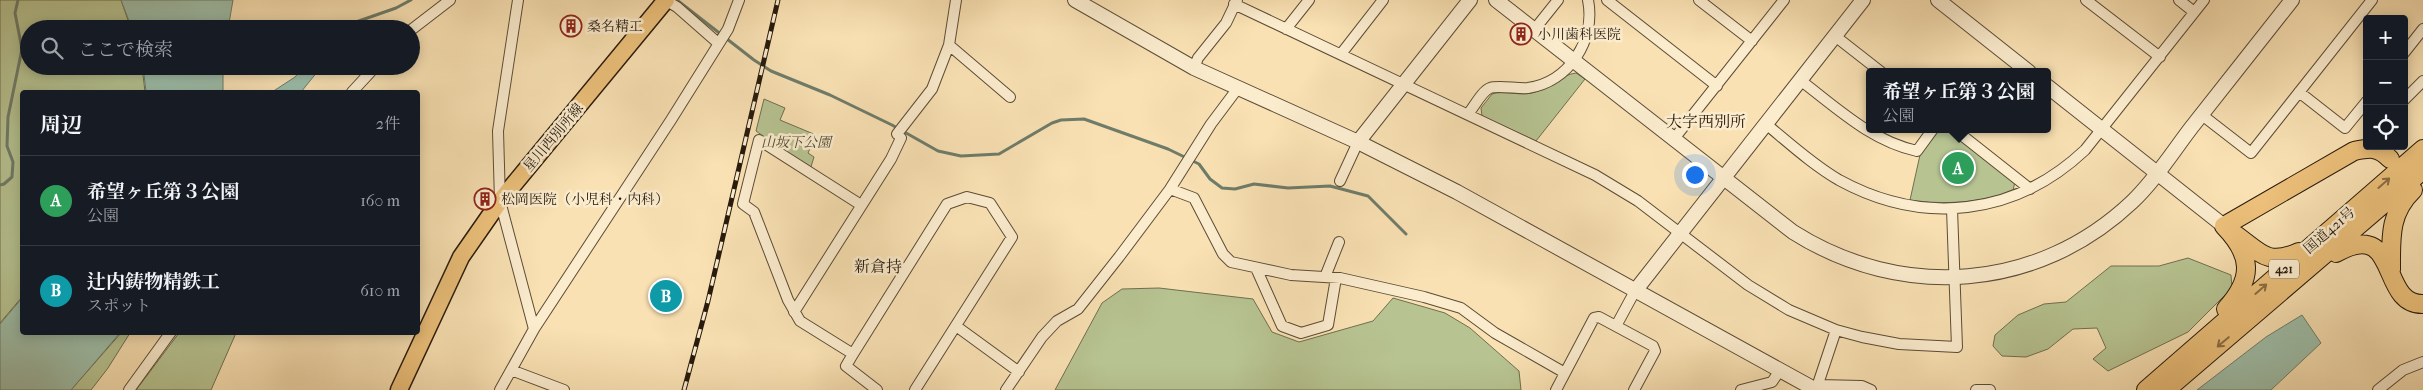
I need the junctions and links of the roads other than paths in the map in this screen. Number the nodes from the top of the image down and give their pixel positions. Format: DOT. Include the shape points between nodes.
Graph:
graph roads {
  1 [pos="450,0"];
  2 [pos="518,0"];
  3 [pos="665,0"];
  4 [pos="739,0"];
  5 [pos="956,0"];
  6 [pos="1075,0"];
  7 [pos="1309,0"];
  8 [pos="1383,0"];
  9 [pos="1470,0"];
  10 [pos="1496,0"];
  11 [pos="1558,0"];
  12 [pos="1588,0"];
  13 [pos="1608,0"];
  14 [pos="1699,0"];
  15 [pos="1784,0"];
  16 [pos="1863,0"];
  17 [pos="2086,0"];
  18 [pos="2179,0"];
  19 [pos="2204,0"];
  20 [pos="2291,0"];
  21 [pos="2372,0"];
  22 [pos="1941,1"];
  23 [pos="1236,2"];
  24 [pos="2194,12"];
  25 [pos="420,23"];
  26 [pos="1286,29"];
  27 [pos="2423,29"];
  28 [pos="1534,30"];
  29 [pos="1835,36"];
  30 [pos="1752,41"];
  31 [pos="718,43"];
  32 [pos="949,45"];
  33 [pos="2408,48"];
  34 [pos="1341,54"];
  35 [pos="2160,57"];
  36 [pos="1573,61"];
  37 [pos="1194,68"];
  38 [pos="1876,68"];
  39 [pos="2024,68"];
  40 [pos="368,75"];
  41 [pos="1800,80"];
  42 [pos="2423,81"];
  43 [pos="1404,83"];
  44 [pos="1717,86"];
  45 [pos="1238,88"];
  46 [pos="2051,89"];
  47 [pos="354,90"];
  48 [pos="2299,92"];
  49 [pos="2408,96"];
  50 [pos="1010,97"];
  51 [pos="2364,105"];
  52 [pos="1468,114"];
  53 [pos="2202,115"];
  54 [pos="1766,124"];
  55 [pos="1866,130"];
  56 [pos="2102,130"];
  57 [pos="1872,133"];
  58 [pos="1930,133"];
  59 [pos="1959,133"];
  60 [pos="1674,140"];
  61 [pos="1358,142"];
  62 [pos="2423,149"];
  63 [pos="2390,158"];
  64 [pos="2423,170"];
  65 [pos="2157,173"];
  66 [pos="1723,178"];
  67 [pos="1340,181"];
  68 [pos="2423,181"];
  69 [pos="1170,189"];
  70 [pos="2030,189"];
  71 [pos="500,201"];
  72 [pos="861,205"];
  73 [pos="1952,209"];
  74 [pos="2224,226"];
  75 [pos="1682,232"];
  76 [pos="1339,242"];
  77 [pos="2308,248"];
  78 [pos="2314,266"];
  79 [pos="1256,268"];
  80 [pos="2391,275"];
  81 [pos="1955,277"];
  82 [pos="1331,278"];
  83 [pos="1635,291"];
  84 [pos="2423,304"];
  85 [pos="794,312"];
  86 [pos="956,326"];
  87 [pos="1616,326"];
  88 [pos="534,330"];
  89 [pos="1836,330"];
  90 [pos="168,335"];
  91 [pos="853,354"];
  92 [pos="2423,362"];
  93 [pos="2174,366"];
  94 [pos="510,370"];
  95 [pos="1780,370"];
  96 [pos="1019,372"];
  97 [pos="1565,373"];
  98 [pos="1816,388"];
  99 [pos="129,390"];
  100 [pos="399,390"];
  101 [pos="500,390"];
  102 [pos="564,390"];
  103 [pos="877,390"];
  104 [pos="915,390"];
  105 [pos="1006,390"];
  106 [pos="1556,390"];
  107 [pos="1634,390"];
  108 [pos="1741,390"];
  109 [pos="1871,390"];
  110 [pos="1976,390"];
  111 [pos="1990,390"];
  112 [pos="2146,390"];
  113 [pos="2166,390"];
  114 [pos="2378,390"];
  1 -- 25 [label="street"];
  2 -- 71 [label="street" via="498,131"];
  3 -- 31 [label="street"];
  3 -- 71 [label="main road, 星川西別所線"];
  4 -- 31 [label="street"];
  5 -- 32 [label="street"];
  6 -- 37 [label="street"];
  7 -- 26 [label="street"];
  8 -- 34 [label="street"];
  9 -- 43 [label="street"];
  10 -- 28 [label="street"];
  11 -- 28 [label="street"];
  12 -- 36 [label="street" via="1590,21 1586,38"];
  13 -- 44 [label="street"];
  14 -- 30 [label="street"];
  15 -- 30 [label="street"];
  16 -- 29 [label="street"];
  17 -- 35 [label="street"];
  18 -- 24 [label="street"];
  19 -- 24 [label="street"];
  20 -- 53 [label="street"];
  21 -- 48 [label="street"];
  22 -- 39 [label="street"];
  23 -- 26 [label="street"];
  23 -- 37 [label="street" via="1226,23 1198,58"];
  24 -- 35 [label="street"];
  26 -- 34 [label="street"];
  27 -- 33 [label="street"];
  28 -- 36 [label="street"];
  29 -- 38 [label="street"];
  29 -- 41 [label="street"];
  30 -- 44 [label="street"];
  31 -- 88 [label="street"];
  32 -- 50 [label="street"];
  32 -- 72 [label="street" via="932,90 900,132"];
  34 -- 43 [label="street"];
  35 -- 56 [label="street"];
  36 -- 52 [label="street" via="1558,75 1535,86 1512,89 1493,86"];
  36 -- 60 [label="street"];
  37 -- 45 [label="street"];
  40 -- 47 [label="street"];
  41 -- 54 [label="street"];
  41 -- 55 [label="street"];
  42 -- 49 [label="street"];
  43 -- 52 [label="street"];
  43 -- 61 [label="street"];
  44 -- 60 [label="street"];
  45 -- 61 [label="street"];
  45 -- 69 [label="street"];
  46 -- 56 [label="street"];
  48 -- 51 [label="street" via="2345,128"];
  48 -- 53 [label="street" via="2251,154"];
  52 -- 75 [label="street" via="1595,175 1638,200"];
  53 -- 65 [label="street"];
  54 -- 66 [label="street"];
  54 -- 73 [label="street" via="1823,170 1861,191 1900,204"];
  56 -- 65 [label="street"];
  56 -- 70 [label="street" via="2066,168"];
  57 -- 58 [label="street" via="1917,151"];
  59 -- 70 [label="street"];
  60 -- 66 [label="street"];
  61 -- 67 [label="street"];
  61 -- 83 [label="street" via="1457,192"];
  77 -- 62 [label="highway, 国道421号 / 421, one-way"];
  63 -- 74 [label="highway" via="2372,147 2354,151"];
  64 -- 78 [label="highway, 国道421号 / 421"];
  65 -- 74 [label="street"];
  65 -- 81 [label="street" via="2119,213 2065,249 2018,267"];
  66 -- 75 [label="street"];
  66 -- 81 [label="street" via="1783,226 1833,255 1893,273 1929,278"];
  68 -- 80 [label="highway" via="2401,202 2395,216"];
  69 -- 79 [label="street" via="1194,198 1226,258"];
  69 -- 96 [label="street" via="1078,309 1057,321 1042,337"];
  70 -- 73 [label="street" via="1985,204"];
  71 -- 88 [label="street"];
  71 -- 100 [label="main road, 星川西別所線" via="461,257"];
  72 -- 85 [label="street"];
  72 -- 85 [label="street" via="759,140 743,204 754,212"];
  73 -- 81 [label="street"];
  74 -- 77 [label="highway" via="2270,258 2282,258"];
  74 -- 93 [label="highway" via="2237,239 2244,253 2244,282 2236,298"];
  75 -- 83 [label="street"];
  75 -- 89 [label="street" via="1759,293"];
  76 -- 82 [label="street"];
  93 -- 77 [label="highway, 国道421号 / 421, one-way"];
  78 -- 80 [label="highway" via="2350,246 2364,243 2379,250"];
  78 -- 113 [label="highway, 国道421号 / 421, one-way"];
  79 -- 82 [label="street"];
  79 -- 82 [label="street" via="1282,326 1301,333 1328,325"];
  80 -- 84 [label="highway" via="2401,294 2416,304"];
  81 -- 89 [label="street" via="1957,347 1899,344"];
  82 -- 97 [label="street" via="1461,308 1495,333"];
  83 -- 87 [label="street"];
  83 -- 95 [label="street"];
  85 -- 91 [label="street" via="800,321"];
  86 -- 91 [label="street" via="1012,237 990,203 967,197 947,204"];
  86 -- 96 [label="street"];
  86 -- 104 [label="street"];
  87 -- 97 [label="street" via="1599,316 1594,318"];
  87 -- 107 [label="street" via="1653,346 1655,351"];
  88 -- 94 [label="street"];
  89 -- 98 [label="street"];
  90 -- 99 [label="street"];
  91 -- 103 [label="street" via="846,366"];
  92 -- 114 [label="street" via="2403,370"];
  93 -- 112 [label="highway, 国道421号 / 421"];
  94 -- 101 [label="street"];
  94 -- 102 [label="street"];
  95 -- 98 [label="street"];
  95 -- 108 [label="street" via="1772,382"];
  96 -- 105 [label="street"];
  97 -- 106 [label="street"];
  98 -- 109 [label="street" via="1862,386"];
  110 -- 111 [label="street"];
}
